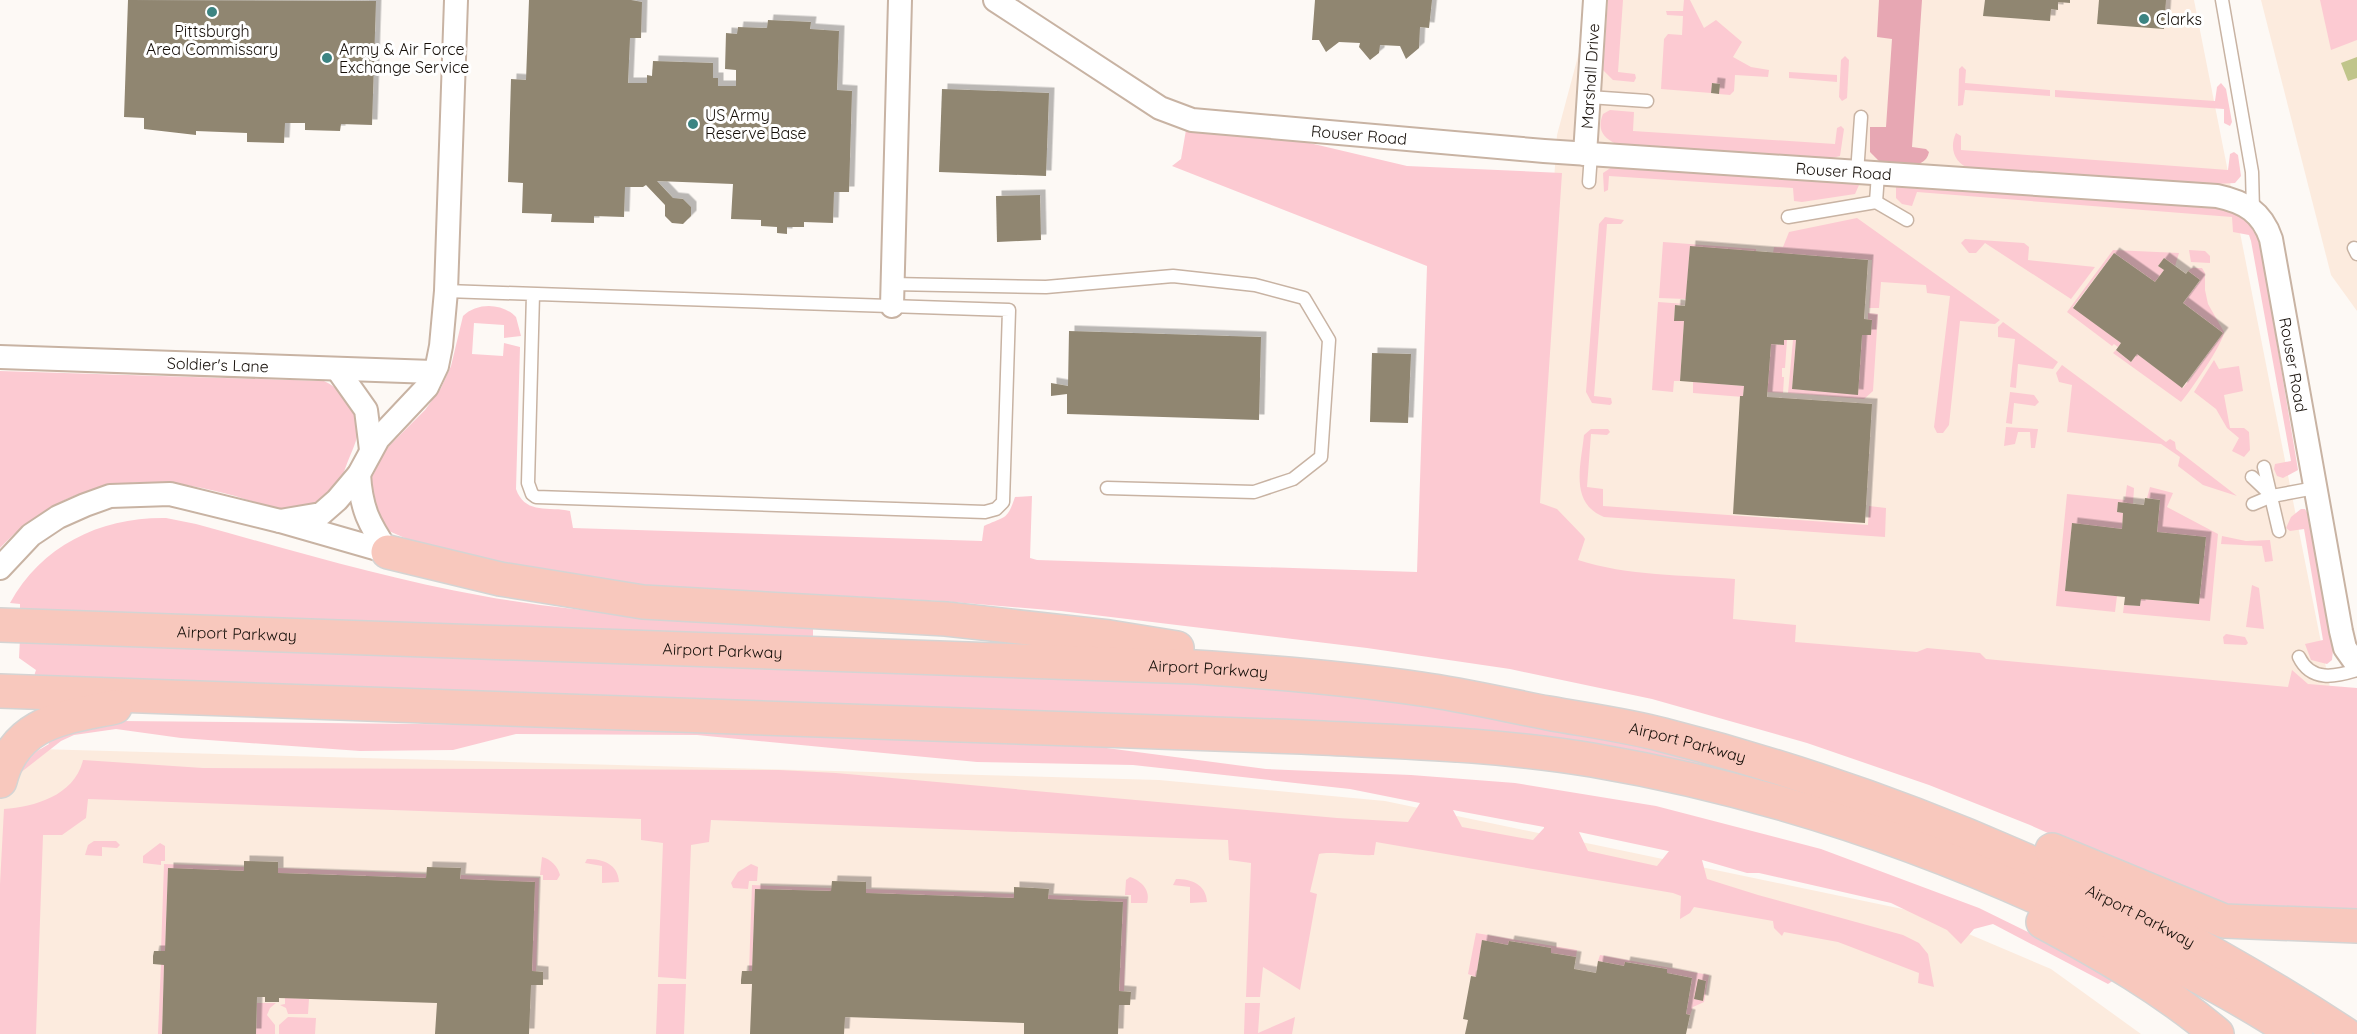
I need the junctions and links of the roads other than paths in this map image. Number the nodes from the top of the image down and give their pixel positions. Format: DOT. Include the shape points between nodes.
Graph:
graph roads {
  1 [pos="456,0"];
  2 [pos="900,0"];
  3 [pos="995,0"];
  4 [pos="1595,0"];
  5 [pos="2222,0"];
  6 [pos="1589,97"];
  7 [pos="1647,101"];
  8 [pos="1861,117"];
  9 [pos="1588,154"];
  10 [pos="1868,173"];
  11 [pos="1589,182"];
  12 [pos="1876,202"];
  13 [pos="2253,210"];
  14 [pos="1788,217"];
  15 [pos="1907,220"];
  16 [pos="892,284"];
  17 [pos="446,291"];
  18 [pos="533,294"];
  19 [pos="892,306"];
  20 [pos="0,357"];
  21 [pos="336,369"];
  22 [pos="434,372"];
  23 [pos="371,450"];
  24 [pos="2264,467"];
  25 [pos="359,474"];
  26 [pos="2252,477"];
  27 [pos="1107,488"];
  28 [pos="2315,488"];
  29 [pos="2272,496"];
  30 [pos="2253,504"];
  31 [pos="280,521"];
  32 [pos="2278,531"];
  33 [pos="388,552"];
  34 [pos="0,568"];
  35 [pos="0,625"];
  36 [pos="2299,657"];
  37 [pos="2357,665"];
  38 [pos="2357,670"];
  39 [pos="1424,689"];
  40 [pos="0,691"];
  41 [pos="160,697"];
  42 [pos="1770,766"];
  43 [pos="0,781"];
  44 [pos="1706,784"];
  45 [pos="2357,926"];
  46 [pos="2217,1034"];
  47 [pos="2296,1034"];
  48 [pos="2346,1034"];
  1 -- 17 [label="street"];
  2 -- 16 [label="street"];
  3 -- 9 [label="street, Rouser Road" via="1160,108 1180,117"];
  4 -- 6 [label="street, Marshall Drive"];
  5 -- 13 [label="lane" via="2252,172"];
  6 -- 7 [label="lane"];
  6 -- 9 [label="street, Marshall Drive"];
  8 -- 10 [label="lane"];
  9 -- 10 [label="street, Rouser Road"];
  9 -- 11 [label="lane"];
  10 -- 12 [label="lane"];
  10 -- 13 [label="street, Rouser Road" via="2217,196"];
  12 -- 14 [label="lane"];
  12 -- 15 [label="lane"];
  13 -- 28 [label="street, Rouser Road" via="2267,225 2271,239"];
  16 -- 19 [label="street"];
  16 -- 27 [label="lane" via="1046,287 1173,276 1256,285 1304,298 1329,340 1321,457 1293,479 1254,492"];
  17 -- 18 [label="lane"];
  17 -- 22 [label="street" via="441,346"];
  18 -- 19 [label="lane"];
  18 -- 19 [label="lane" via="528,483 536,497 986,512 996,509 1004,498 1009,310"];
  20 -- 21 [label="street, Soldier's Lane"];
  21 -- 22 [label="street, Soldier's Lane"];
  21 -- 23 [label="street" via="366,410"];
  22 -- 23 [label="street" via="427,387"];
  23 -- 25 [label="street"];
  24 -- 29 [label="lane"];
  25 -- 31 [label="street" via="321,514"];
  25 -- 33 [label="street" via="365,516"];
  26 -- 29 [label="lane"];
  28 -- 29 [label="lane"];
  28 -- 37 [label="street, Rouser Road" via="2345,648"];
  29 -- 30 [label="lane"];
  29 -- 32 [label="lane"];
  31 -- 33 [label="street"];
  31 -- 34 [label="street" via="170,494 110,496 58,517 31,535"];
  33 -- 39 [label="highway" via="500,579 643,602 981,623 1108,637"];
  35 -- 39 [label="highway, Airport Parkway" via="1196,667"];
  36 -- 38 [label="lane" via="2309,672 2319,675 2337,676"];
  39 -- 42 [label="highway, Airport Parkway" via="1661,734"];
  40 -- 41 [label="highway, Airport Parkway"];
  41 -- 43 [label="highway" via="45,724 16,745"];
  41 -- 44 [label="highway, Airport Parkway" via="1443,744 1592,760"];
  42 -- 45 [label="highway" via="1860,775 2224,921"];
  42 -- 48 [label="highway, Airport Parkway" via="1941,824 2062,878 2238,968"];
  44 -- 46 [label="highway" via="2008,903 2078,940"];
  44 -- 47 [label="highway, Airport Parkway" via="1850,823 1957,862 2151,952"];
}
